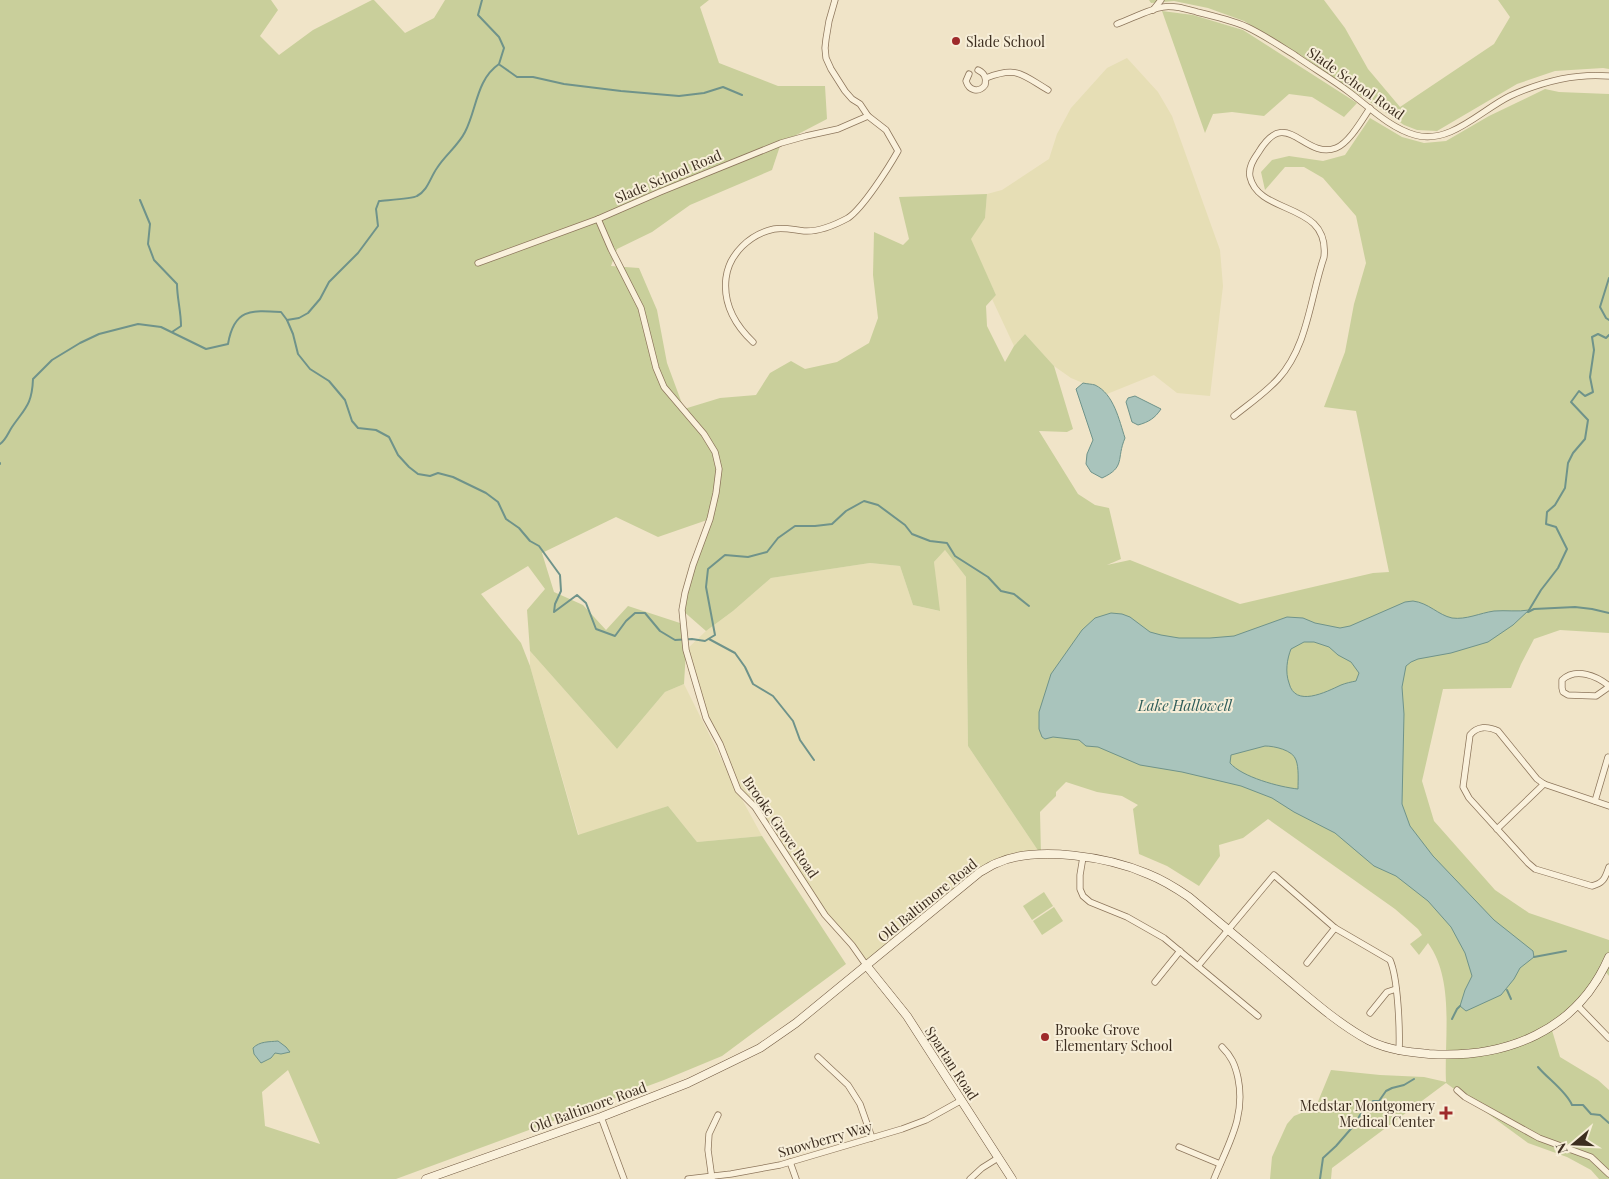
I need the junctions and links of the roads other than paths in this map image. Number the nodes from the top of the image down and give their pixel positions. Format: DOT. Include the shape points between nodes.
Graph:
graph roads {
  1 [pos="835,0"];
  2 [pos="1161,0"];
  3 [pos="1153,10"];
  4 [pos="1117,24"];
  5 [pos="978,70"];
  6 [pos="969,74"];
  7 [pos="1609,76"];
  8 [pos="986,78"];
  9 [pos="1048,90"];
  10 [pos="1370,108"];
  11 [pos="868,116"];
  12 [pos="598,219"];
  13 [pos="478,263"];
  14 [pos="753,342"];
  15 [pos="1234,416"];
  16 [pos="1609,687"];
  17 [pos="1608,757"];
  18 [pos="1544,784"];
  19 [pos="1595,801"];
  20 [pos="1609,806"];
  21 [pos="1496,829"];
  22 [pos="1083,857"];
  23 [pos="1609,867"];
  24 [pos="1335,928"];
  25 [pos="1228,930"];
  26 [pos="1180,952"];
  27 [pos="1609,956"];
  28 [pos="1307,963"];
  29 [pos="866,965"];
  30 [pos="1198,966"];
  31 [pos="1156,982"];
  32 [pos="1396,989"];
  33 [pos="1577,1005"];
  34 [pos="1370,1013"];
  35 [pos="1258,1016"];
  36 [pos="1609,1038"];
  37 [pos="1222,1047"];
  38 [pos="1399,1051"];
  39 [pos="818,1057"];
  40 [pos="1457,1090"];
  41 [pos="962,1100"];
  42 [pos="718,1115"];
  43 [pos="601,1117"];
  44 [pos="872,1138"];
  45 [pos="1178,1147"];
  46 [pos="998,1158"];
  47 [pos="790,1162"];
  48 [pos="1220,1164"];
  49 [pos="1609,1174"];
  50 [pos="712,1178"];
  51 [pos="426,1179"];
  52 [pos="624,1179"];
  53 [pos="688,1179"];
  54 [pos="796,1179"];
  55 [pos="970,1179"];
  56 [pos="1012,1179"];
  57 [pos="1214,1179"];
  1 -- 11 [label="street" via="826,39 826,58 839,83"];
  2 -- 3 [label="street"];
  3 -- 4 [label="street, Slade School Road"];
  3 -- 10 [label="street, Slade School Road" via="1174,7 1219,17 1248,28 1271,40"];
  5 -- 8 [label="street"];
  6 -- 8 [label="street" via="967,84 974,90 985,85"];
  7 -- 10 [label="street, Slade School Road" via="1570,77 1532,87 1508,97 1451,132 1426,137 1396,128"];
  8 -- 9 [label="street" via="1011,70"];
  10 -- 15 [label="street" via="1347,140 1337,148 1323,150 1294,136 1276,133 1267,138 1252,162 1251,179 1257,190 1314,223 1325,246 1303,334 1289,365 1274,383"];
  11 -- 12 [label="street, Slade School Road" via="838,129 781,144"];
  11 -- 14 [label="street" via="886,130 898,151 856,210 848,218 818,230 787,228 767,231 746,243 733,257 727,269 727,302 736,323"];
  12 -- 13 [label="street, Slade School Road"];
  12 -- 29 [label="street, Brooke Grove Road" via="642,308 656,368 664,387 704,434 715,452 719,469 710,519 693,565 682,610 686,644 706,718 738,790 755,807 825,915"];
  16 -- 16 [label="street" via="1590,675 1572,674 1562,680 1563,692 1568,695 1596,696"];
  17 -- 19 [label="street"];
  18 -- 19 [label="street"];
  18 -- 21 [label="street"];
  18 -- 21 [label="street" via="1498,731 1474,730 1470,735 1463,787"];
  19 -- 20 [label="street"];
  21 -- 23 [label="street" via="1535,869 1592,886 1604,880"];
  22 -- 25 [label="street, Old Baltimore Road" via="1130,868 1169,884"];
  22 -- 26 [label="street" via="1080,882 1083,896 1090,902 1127,916 1164,938"];
  22 -- 29 [label="street, Old Baltimore Road" via="1046,854 998,862 980,872"];
  24 -- 25 [label="street" via="1274,875"];
  24 -- 28 [label="street"];
  24 -- 32 [label="street" via="1390,960"];
  25 -- 30 [label="street"];
  25 -- 38 [label="street, Old Baltimore Road" via="1346,1026 1371,1041"];
  26 -- 30 [label="street"];
  26 -- 31 [label="street"];
  27 -- 33 [label="street, Old Baltimore Road" via="1604,970"];
  29 -- 41 [label="street, Spartan Road" via="907,1016"];
  29 -- 43 [label="street, Old Baltimore Road" via="796,1023 760,1048 688,1083"];
  30 -- 35 [label="street"];
  32 -- 34 [label="street" via="1387,992"];
  32 -- 38 [label="street"];
  33 -- 36 [label="street"];
  33 -- 38 [label="street, Old Baltimore Road" via="1551,1027 1513,1046 1454,1055"];
  37 -- 48 [label="street" via="1232,1057 1236,1068 1240,1097 1237,1124"];
  39 -- 44 [label="street" via="848,1084 860,1104"];
  40 -- 49 [label="street" via="1539,1138 1592,1157"];
  41 -- 44 [label="street, Snowberry Way" via="926,1120"];
  41 -- 46 [label="street, Spartan Road"];
  42 -- 50 [label="street" via="709,1134"];
  43 -- 51 [label="street, Old Baltimore Road"];
  43 -- 52 [label="street"];
  44 -- 47 [label="street, Snowberry Way"];
  45 -- 48 [label="street"];
  46 -- 55 [label="street"];
  46 -- 56 [label="street, Spartan Road"];
  47 -- 50 [label="street, Snowberry Way"];
  47 -- 54 [label="street"];
  48 -- 57 [label="street"];
  50 -- 53 [label="street, Snowberry Way"];
}
